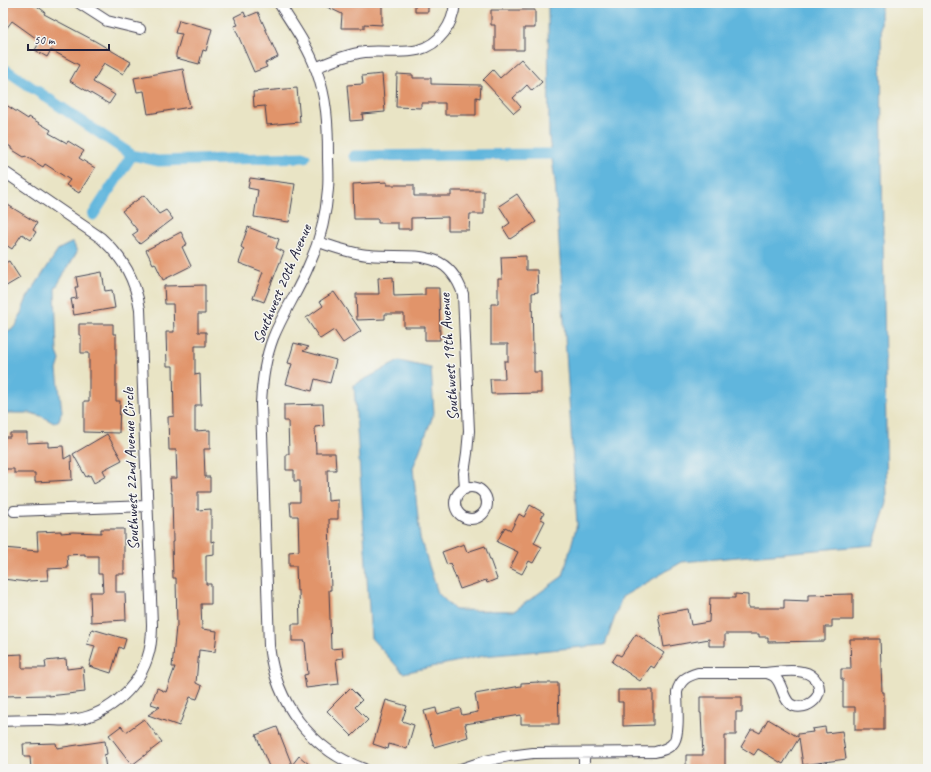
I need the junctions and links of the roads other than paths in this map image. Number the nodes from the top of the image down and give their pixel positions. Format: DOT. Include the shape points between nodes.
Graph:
graph roads {
  1 [pos="79,3"];
  2 [pos="279,3"];
  3 [pos="456,3"];
  4 [pos="140,29"];
  5 [pos="315,68"];
  6 [pos="3,171"];
  7 [pos="318,242"];
  8 [pos="465,489"];
  9 [pos="147,506"];
  10 [pos="14,511"];
  11 [pos="767,672"];
  12 [pos="3,721"];
  13 [pos="584,753"];
  14 [pos="364,769"];
  15 [pos="461,769"];
  16 [pos="584,769"];
  1 -- 4 [label="street" via="107,21"];
  2 -- 5 [label="street, Southwest 20th Avenue" via="308,51"];
  3 -- 5 [label="street" via="451,23 437,40 428,46 417,50 366,52 345,56"];
  5 -- 7 [label="street, Southwest 20th Avenue" via="327,110 328,131 328,187 324,222"];
  6 -- 9 [label="street, Southwest 22nd Avenue Circle" via="101,238 117,254 130,276 140,309"];
  7 -- 8 [label="street, Southwest 19th Avenue" via="368,255 425,257 445,266 459,284 463,294 469,431 464,473"];
  7 -- 14 [label="street, Southwest 20th Avenue" via="309,266 273,338 262,381 260,404 269,646 281,692 293,713 308,732 335,755"];
  9 -- 10 [label="street"];
  9 -- 12 [label="street, Southwest 22nd Avenue Circle" via="152,637 147,659 137,680 113,704 87,716 70,720"];
  11 -- 11 [label="street" via="774,676 784,696 796,707 804,706 817,698 819,685 812,676 795,671"];
  11 -- 13 [label="street" via="698,673 683,680 677,692 678,731 674,741 666,749 656,752"];
  13 -- 15 [label="street" via="533,753 509,756"];
  13 -- 16 [label="street"];
}
